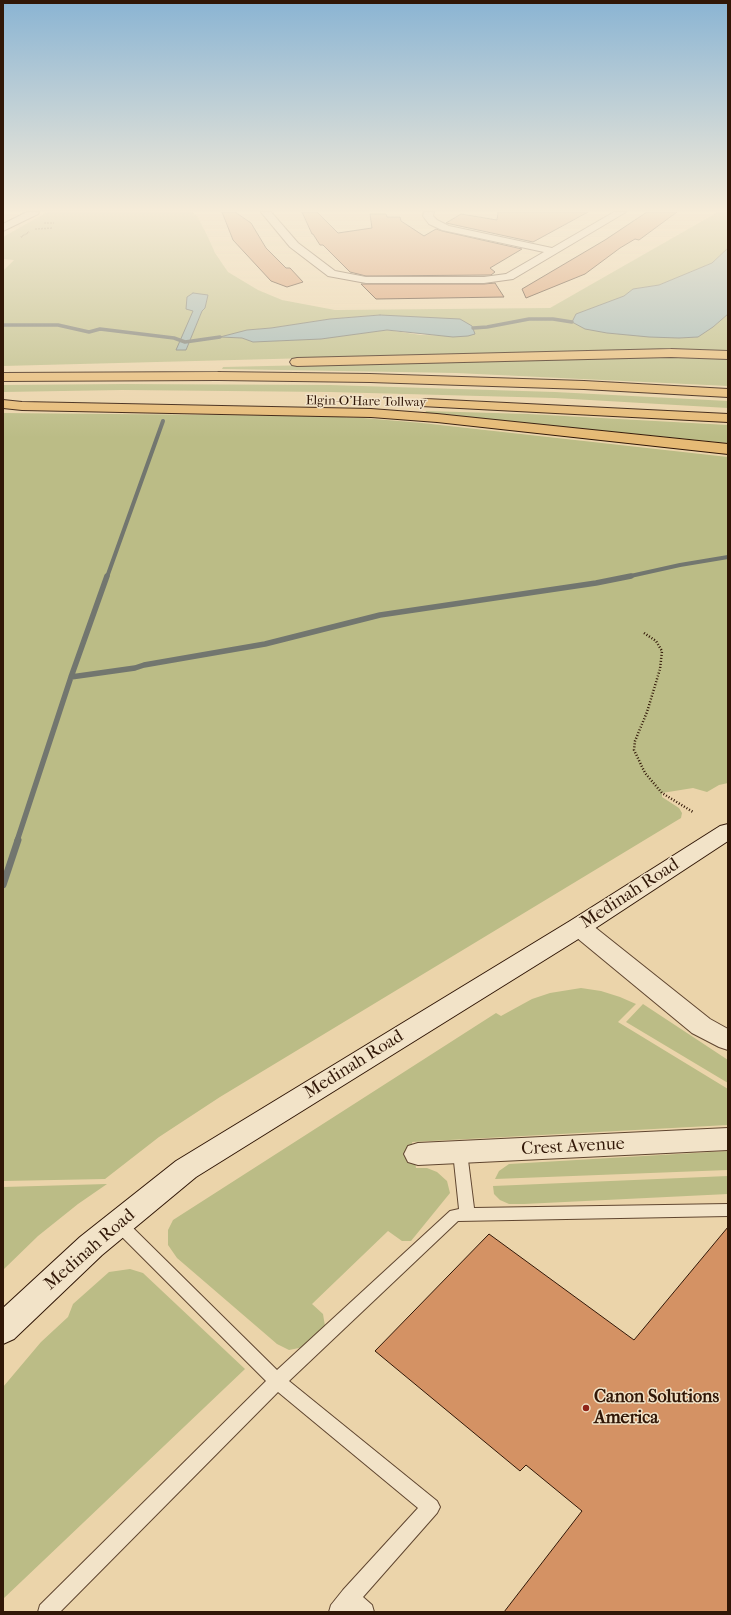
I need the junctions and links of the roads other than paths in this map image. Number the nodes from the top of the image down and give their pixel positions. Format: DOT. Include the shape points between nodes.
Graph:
graph roads {
  1 [pos="728,354"];
  2 [pos="283,363"];
  3 [pos="252,364"];
  4 [pos="3,370"];
  5 [pos="3,377"];
  6 [pos="728,393"];
  7 [pos="3,401"];
  8 [pos="3,404"];
  9 [pos="728,418"];
  10 [pos="728,449"];
  11 [pos="728,831"];
  12 [pos="579,927"];
  13 [pos="728,1040"];
  14 [pos="728,1139"];
  15 [pos="460,1152"];
  16 [pos="418,1154"];
  17 [pos="728,1210"];
  18 [pos="467,1214"];
  19 [pos="119,1224"];
  20 [pos="3,1329"];
  21 [pos="277,1381"];
  22 [pos="350,1597"];
  23 [pos="47,1612"];
  24 [pos="338,1612"];
  25 [pos="365,1612"];
  1 -- 2 [label="highway" via="671,353"];
  3 -- 4 [label="highway"];
  5 -- 6 [label="highway, Elgin-O'Hare Tollway" via="370,378"];
  7 -- 9 [label="highway, Elgin-O'Hare Tollway" via="183,399 409,402"];
  8 -- 10 [label="highway" via="371,413 444,418"];
  11 -- 12 [label="main road, Medinah Road"];
  12 -- 13 [label="street" via="702,1026"];
  12 -- 19 [label="main road, Medinah Road" via="186,1169"];
  14 -- 15 [label="street, Crest Avenue"];
  15 -- 16 [label="street, Crest Avenue"];
  15 -- 18 [label="lane"];
  17 -- 18 [label="lane"];
  18 -- 21 [label="lane" via="456,1215"];
  19 -- 20 [label="main road, Medinah Road" via="91,1246"];
  19 -- 21 [label="lane"];
  21 -- 22 [label="lane" via="431,1507"];
  21 -- 23 [label="lane"];
  22 -- 24 [label="lane"];
  22 -- 25 [label="lane"];
}
